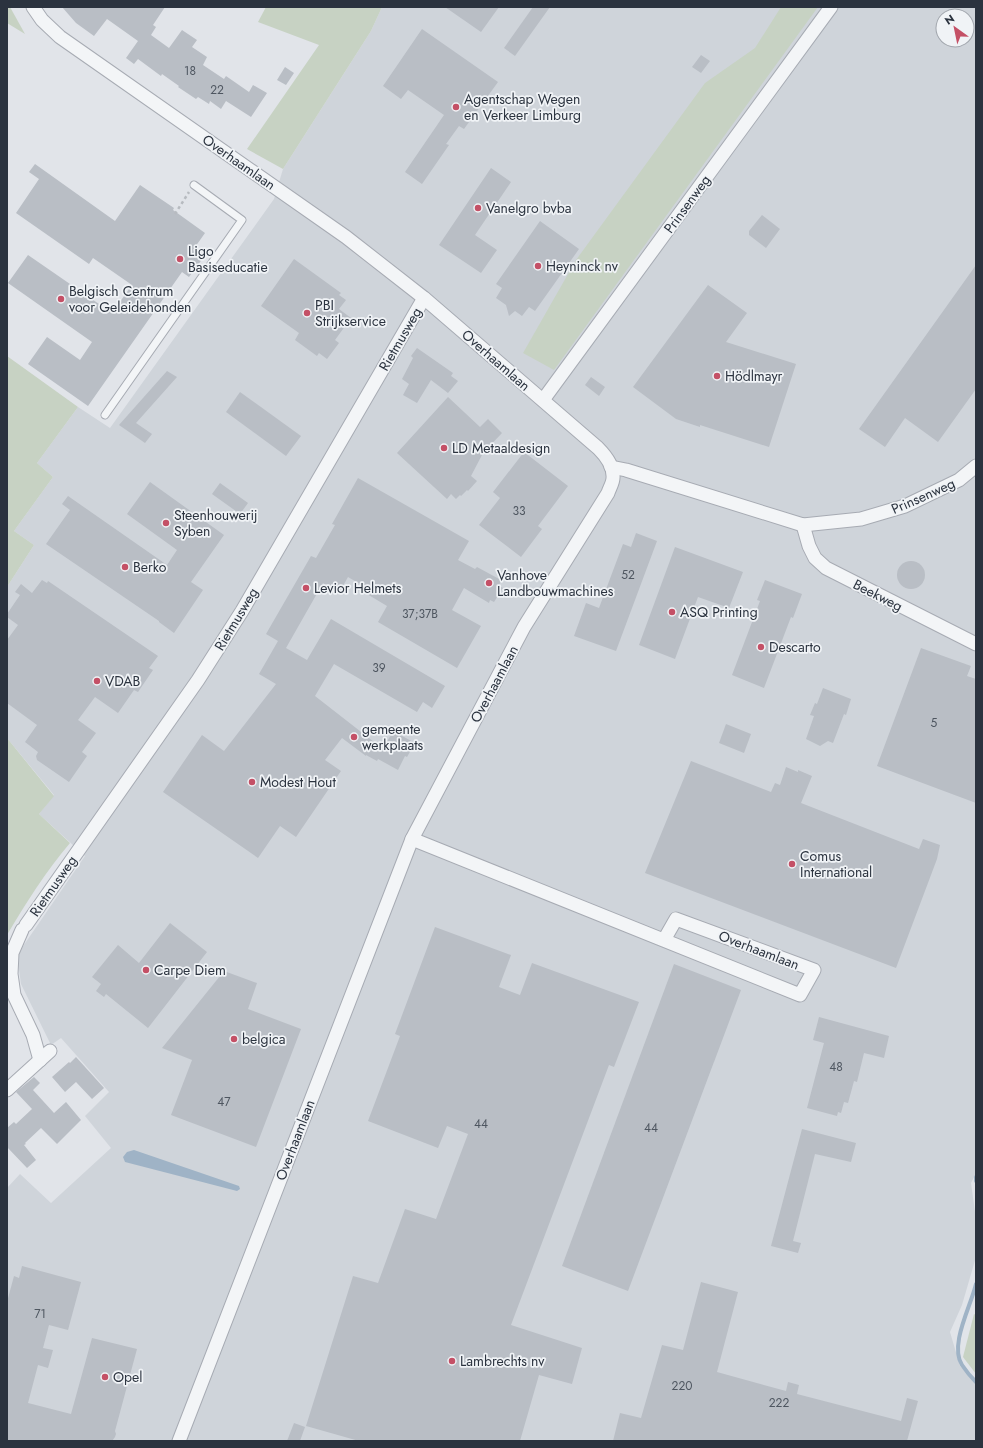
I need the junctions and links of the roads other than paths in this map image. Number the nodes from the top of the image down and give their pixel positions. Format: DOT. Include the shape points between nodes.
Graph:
graph roads {
  1 [pos="33,7"];
  2 [pos="831,7"];
  3 [pos="194,185"];
  4 [pos="424,298"];
  5 [pos="543,400"];
  6 [pos="105,415"];
  7 [pos="976,466"];
  8 [pos="611,467"];
  9 [pos="803,525"];
  10 [pos="976,644"];
  11 [pos="412,839"];
  12 [pos="664,940"];
  13 [pos="50,1051"];
  14 [pos="40,1060"];
  15 [pos="7,1090"];
  16 [pos="179,1441"];
  1 -- 4 [label="street, Overhaamlaan" via="42,20 60,37 346,237"];
  2 -- 5 [label="street, Prinsenweg"];
  3 -- 6 [label="lane" via="242,220"];
  4 -- 5 [label="street, Overhaamlaan"];
  4 -- 14 [label="street, Rietmusweg" via="242,611 198,680 24,927 12,952 11,974 14,995 33,1035"];
  5 -- 8 [label="street, Overhaamlaan" via="598,448"];
  7 -- 9 [label="street, Prinsenweg" via="959,480 905,506 861,519"];
  8 -- 9 [label="street, Prinsenweg"];
  8 -- 11 [label="street, Overhaamlaan" via="613,478 608,493 524,627"];
  9 -- 10 [label="street, Beekweg" via="815,558 826,568"];
  11 -- 12 [label="street, Overhaamlaan"];
  11 -- 16 [label="street, Overhaamlaan"];
  12 -- 12 [label="street, Overhaamlaan" via="676,919 814,970 800,995"];
  13 -- 14 [label="street"];
  14 -- 15 [label="street"];
}
